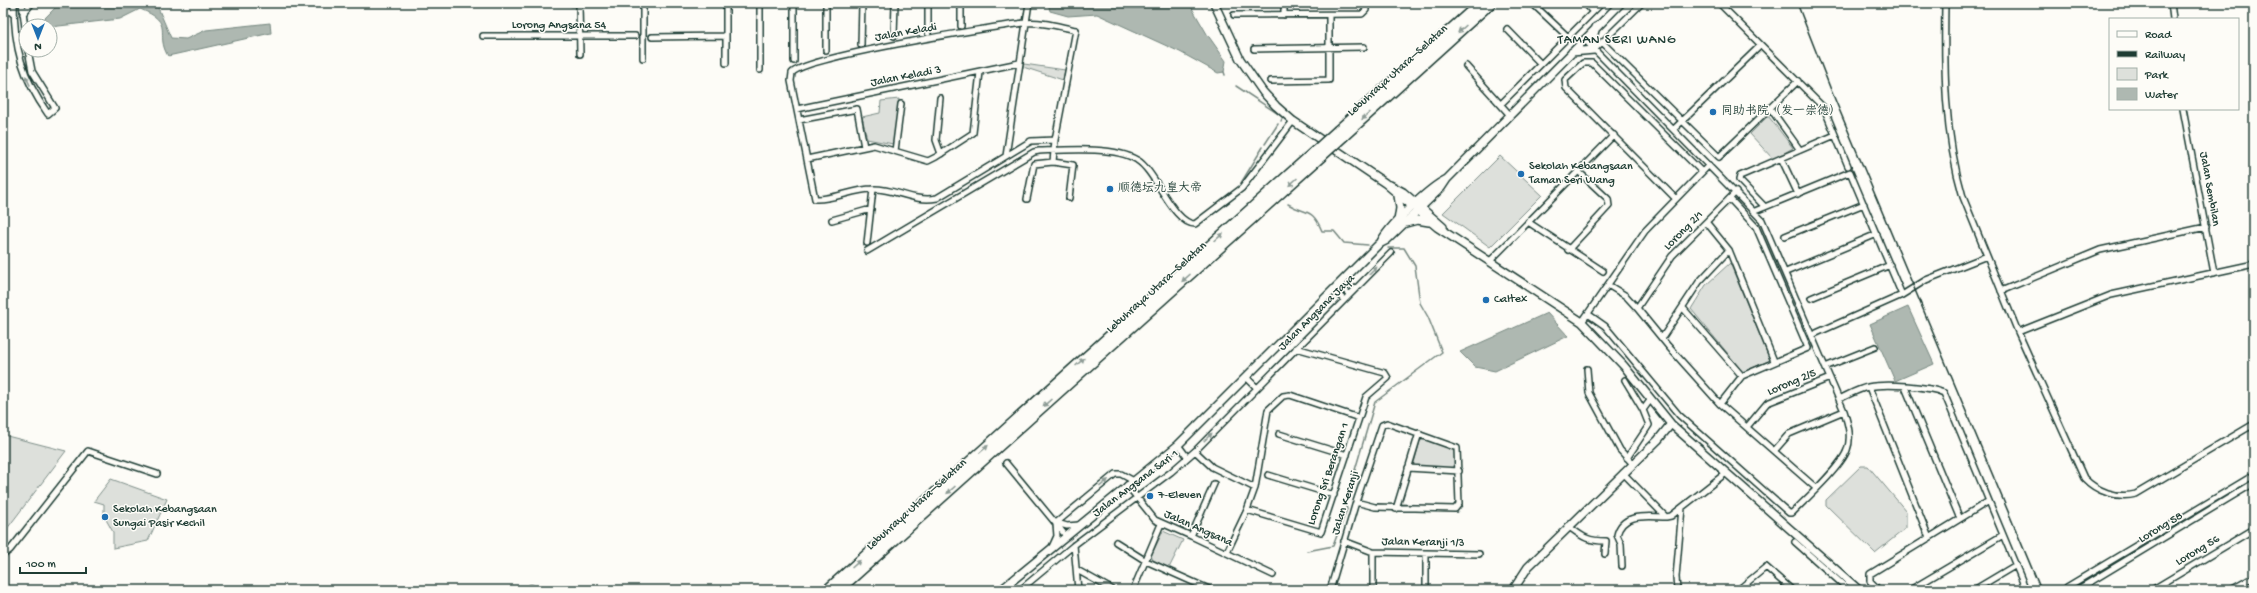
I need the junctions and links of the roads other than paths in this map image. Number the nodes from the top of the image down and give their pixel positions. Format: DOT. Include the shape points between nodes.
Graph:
graph roads {
  1 [pos="14,3"];
  2 [pos="22,3"];
  3 [pos="32,3"];
  4 [pos="573,3"];
  5 [pos="580,3"];
  6 [pos="643,3"];
  7 [pos="726,3"];
  8 [pos="760,3"];
  9 [pos="794,3"];
  10 [pos="826,3"];
  11 [pos="862,3"];
  12 [pos="895,3"];
  13 [pos="928,3"];
  14 [pos="961,3"];
  15 [pos="1029,3"];
  16 [pos="1214,3"];
  17 [pos="1284,3"];
  18 [pos="1366,3"];
  19 [pos="1480,3"];
  20 [pos="1491,3"];
  21 [pos="1585,3"];
  22 [pos="1602,3"];
  23 [pos="1621,3"];
  24 [pos="1642,3"];
  25 [pos="1719,3"];
  26 [pos="1945,3"];
  27 [pos="2171,3"];
  28 [pos="1533,4"];
  29 [pos="3,5"];
  30 [pos="1593,12"];
  31 [pos="23,14"];
  32 [pos="14,15"];
  33 [pos="1234,15"];
  34 [pos="1284,15"];
  35 [pos="1329,15"];
  36 [pos="24,18"];
  37 [pos="2173,18"];
  38 [pos="1027,23"];
  39 [pos="961,26"];
  40 [pos="1597,26"];
  41 [pos="1507,29"];
  42 [pos="928,33"];
  43 [pos="483,36"];
  44 [pos="580,36"];
  45 [pos="634,36"];
  46 [pos="726,36"];
  47 [pos="894,36"];
  48 [pos="652,37"];
  49 [pos="1568,37"];
  50 [pos="1584,39"];
  51 [pos="1602,42"];
  52 [pos="1761,44"];
  53 [pos="861,45"];
  54 [pos="1364,47"];
  55 [pos="18,48"];
  56 [pos="1254,48"];
  57 [pos="1330,48"];
  58 [pos="826,50"];
  59 [pos="1594,50"];
  60 [pos="1570,53"];
  61 [pos="580,54"];
  62 [pos="20,58"];
  63 [pos="30,58"];
  64 [pos="643,58"];
  65 [pos="794,61"];
  66 [pos="726,63"];
  67 [pos="1019,63"];
  68 [pos="1541,64"];
  69 [pos="1466,66"];
  70 [pos="760,70"];
  71 [pos="980,72"];
  72 [pos="1271,81"];
  73 [pos="1798,81"];
  74 [pos="940,98"];
  75 [pos="901,104"];
  76 [pos="1501,104"];
  77 [pos="1770,108"];
  78 [pos="797,109"];
  79 [pos="2183,110"];
  80 [pos="1509,114"];
  81 [pos="800,120"];
  82 [pos="1293,120"];
  83 [pos="1682,121"];
  84 [pos="1674,129"];
  85 [pos="1341,133"];
  86 [pos="1614,135"];
  87 [pos="1835,135"];
  88 [pos="1055,140"];
  89 [pos="864,147"];
  90 [pos="1800,150"];
  91 [pos="895,151"];
  92 [pos="1054,151"];
  93 [pos="1319,153"];
  94 [pos="942,154"];
  95 [pos="1006,156"];
  96 [pos="1781,158"];
  97 [pos="807,159"];
  98 [pos="1053,162"];
  99 [pos="1709,165"];
  100 [pos="1848,166"];
  101 [pos="1578,171"];
  102 [pos="1702,172"];
  103 [pos="873,189"];
  104 [pos="1736,192"];
  105 [pos="1401,194"];
  106 [pos="1798,194"];
  107 [pos="1430,195"];
  108 [pos="1069,198"];
  109 [pos="1675,198"];
  110 [pos="1027,199"];
  111 [pos="1730,199"];
  112 [pos="1864,204"];
  113 [pos="1417,207"];
  114 [pos="1765,207"];
  115 [pos="871,210"];
  116 [pos="1755,211"];
  117 [pos="832,220"];
  118 [pos="1433,221"];
  119 [pos="1528,222"];
  120 [pos="1400,223"];
  121 [pos="1706,223"];
  122 [pos="2206,227"];
  123 [pos="1877,234"];
  124 [pos="1785,236"];
  125 [pos="867,243"];
  126 [pos="1568,250"];
  127 [pos="1729,250"];
  128 [pos="867,251"];
  129 [pos="1391,253"];
  130 [pos="1987,256"];
  131 [pos="1490,261"];
  132 [pos="2254,264"];
  133 [pos="1890,265"];
  134 [pos="1603,271"];
  135 [pos="1786,272"];
  136 [pos="2214,273"];
  137 [pos="1608,285"];
  138 [pos="1336,287"];
  139 [pos="2001,291"];
  140 [pos="1349,294"];
  141 [pos="1902,295"];
  142 [pos="1811,298"];
  143 [pos="1344,300"];
  144 [pos="1637,308"];
  145 [pos="1683,308"];
  146 [pos="1588,314"];
  147 [pos="1582,322"];
  148 [pos="2018,332"];
  149 [pos="1812,335"];
  150 [pos="1662,338"];
  151 [pos="1875,346"];
  152 [pos="1296,348"];
  153 [pos="1774,361"];
  154 [pos="1825,367"];
  155 [pos="1587,369"];
  156 [pos="1742,376"];
  157 [pos="1246,377"];
  158 [pos="1830,378"];
  159 [pos="1625,380"];
  160 [pos="1256,387"];
  161 [pos="1869,387"];
  162 [pos="1905,387"];
  163 [pos="1651,399"];
  164 [pos="1839,399"];
  165 [pos="1720,404"];
  166 [pos="1643,410"];
  167 [pos="1844,411"];
  168 [pos="1359,418"];
  169 [pos="1671,424"];
  170 [pos="2254,424"];
  171 [pos="1747,427"];
  172 [pos="1419,433"];
  173 [pos="1279,434"];
  174 [pos="1178,445"];
  175 [pos="1775,450"];
  176 [pos="1195,451"];
  177 [pos="1347,455"];
  178 [pos="1188,457"];
  179 [pos="1627,458"];
  180 [pos="1006,463"];
  181 [pos="1633,464"];
  182 [pos="1408,468"];
  183 [pos="1459,471"];
  184 [pos="1623,473"];
  185 [pos="1726,473"];
  186 [pos="157,474"];
  187 [pos="1268,475"];
  188 [pos="2254,475"];
  189 [pos="1129,482"];
  190 [pos="2254,483"];
  191 [pos="1214,484"];
  192 [pos="1255,488"];
  193 [pos="1816,488"];
  194 [pos="2226,491"];
  195 [pos="1334,495"];
  196 [pos="1136,497"];
  197 [pos="2230,497"];
  198 [pos="1989,501"];
  199 [pos="1356,502"];
  200 [pos="1682,508"];
  201 [pos="1396,509"];
  202 [pos="1248,510"];
  203 [pos="1666,517"];
  204 [pos="1960,519"];
  205 [pos="1056,523"];
  206 [pos="1161,524"];
  207 [pos="1079,525"];
  208 [pos="1568,526"];
  209 [pos="2254,529"];
  210 [pos="2003,535"];
  211 [pos="1066,536"];
  212 [pos="1191,536"];
  213 [pos="1929,538"];
  214 [pos="1344,541"];
  215 [pos="1116,542"];
  216 [pos="1795,542"];
  217 [pos="1074,545"];
  218 [pos="1052,547"];
  219 [pos="1227,552"];
  220 [pos="1373,552"];
  221 [pos="1426,553"];
  222 [pos="1478,554"];
  223 [pos="1605,554"];
  224 [pos="3,555"];
  225 [pos="1146,561"];
  226 [pos="2016,565"];
  227 [pos="1622,566"];
  228 [pos="1077,570"];
  229 [pos="1273,575"];
  230 [pos="2254,576"];
  231 [pos="1004,589"];
  232 [pos="2154,589"];
  233 [pos="827,590"];
  234 [pos="839,590"];
  235 [pos="1020,590"];
  236 [pos="1078,590"];
  237 [pos="1113,590"];
  238 [pos="1133,590"];
  239 [pos="1211,590"];
  240 [pos="1330,590"];
  241 [pos="1373,590"];
  242 [pos="1426,590"];
  243 [pos="1513,590"];
  244 [pos="1677,590"];
  245 [pos="1738,590"];
  246 [pos="1792,590"];
  247 [pos="1849,590"];
  248 [pos="1859,590"];
  249 [pos="1879,590"];
  250 [pos="1910,590"];
  251 [pos="1974,590"];
  252 [pos="2026,590"];
  253 [pos="2066,590"];
  254 [pos="2077,590"];
  255 [pos="2231,590"];
  1 -- 29 [label="street"];
  1 -- 32 [label="street"];
  2 -- 31 [label="street"];
  3 -- 31 [label="street"];
  4 -- 5 [label="street"];
  5 -- 44 [label="street"];
  6 -- 64 [label="street"];
  7 -- 46 [label="street"];
  8 -- 70 [label="street"];
  9 -- 65 [label="street"];
  10 -- 58 [label="street"];
  11 -- 53 [label="street"];
  12 -- 47 [label="street"];
  13 -- 42 [label="street"];
  14 -- 39 [label="street"];
  15 -- 38 [label="street"];
  16 -- 82 [label="street" via="1240,60 1276,106"];
  17 -- 34 [label="street"];
  18 -- 35 [label="street" via="1366,10 1362,14"];
  19 -- 85 [label="highway, Lebuhraya Utara–Selatan"];
  20 -- 85 [label="highway, Lebuhraya Utara–Selatan, one-way"];
  21 -- 30 [label="street"];
  22 -- 30 [label="street"];
  23 -- 40 [label="street"];
  24 -- 51 [label="street"];
  25 -- 52 [label="street"];
  26 -- 130 [label="street" via="1946,106 1956,171 1963,197"];
  27 -- 37 [label="street"];
  28 -- 49 [label="street"];
  29 -- 32 [label="street"];
  30 -- 49 [label="street"];
  31 -- 36 [label="street"];
  55 -- 32 [label="street, one-way"];
  33 -- 34 [label="street"];
  34 -- 35 [label="street"];
  35 -- 57 [label="street"];
  38 -- 67 [label="street"];
  38 -- 78 [label="street, Jalan Keladi" via="900,44 820,60 798,68 792,73 791,81"];
  38 -- 88 [label="street, Jalan Keladi" via="1076,30"];
  40 -- 50 [label="street"];
  40 -- 59 [label="street" via="1593,37"];
  41 -- 68 [label="street"];
  43 -- 44 [label="street, Lorong Angsana 54"];
  44 -- 45 [label="street, Lorong Angsana 54"];
  44 -- 61 [label="street"];
  46 -- 48 [label="street"];
  46 -- 66 [label="street"];
  49 -- 68 [label="street"];
  50 -- 59 [label="street"];
  50 -- 60 [label="street"];
  51 -- 59 [label="street"];
  51 -- 83 [label="street"];
  52 -- 73 [label="street"];
  52 -- 83 [label="street"];
  54 -- 57 [label="street"];
  56 -- 57 [label="street"];
  57 -- 72 [label="street" via="1329,80"];
  59 -- 60 [label="street"];
  59 -- 84 [label="street"];
  60 -- 80 [label="street"];
  63 -- 62 [label="street, one-way" via="32,71 55,108 48,114 25,77"];
  67 -- 71 [label="street, Jalan Keladi 3"];
  67 -- 95 [label="street"];
  68 -- 76 [label="street"];
  69 -- 76 [label="street"];
  71 -- 78 [label="street, Jalan Keladi 3"];
  71 -- 94 [label="street" via="973,133"];
  73 -- 77 [label="street"];
  73 -- 87 [label="street" via="1826,111"];
  74 -- 94 [label="street" via="936,140"];
  75 -- 91 [label="street"];
  76 -- 80 [label="street"];
  77 -- 83 [label="street" via="1719,157"];
  77 -- 90 [label="street"];
  78 -- 81 [label="street"];
  79 -- 122 [label="street, Jalan Sembilan"];
  80 -- 107 [label="street"];
  81 -- 89 [label="street" via="857,109"];
  81 -- 97 [label="street"];
  82 -- 92 [label="street" via="1242,188 1195,224 1183,221 1146,168 1132,157 1095,151"];
  82 -- 105 [label="street"];
  83 -- 84 [label="street"];
  84 -- 99 [label="street"];
  85 -- 93 [label="highway, Lebuhraya Utara–Selatan, bridge"];
  86 -- 101 [label="street"];
  86 -- 102 [label="street" via="1566,88 1564,80 1583,63 1592,63"];
  86 -- 109 [label="street"];
  87 -- 90 [label="street"];
  87 -- 100 [label="street"];
  88 -- 92 [label="street"];
  88 -- 95 [label="street" via="1031,142"];
  89 -- 91 [label="street" via="878,146"];
  89 -- 97 [label="street"];
  90 -- 96 [label="street"];
  91 -- 94 [label="street" via="924,160 932,160"];
  92 -- 98 [label="street"];
  92 -- 128 [label="street" via="1034,152"];
  233 -- 93 [label="highway, Lebuhraya Utara–Selatan, one-way"];
  93 -- 234 [label="highway, Lebuhraya Utara–Selatan, one-way"];
  95 -- 103 [label="street" via="937,198 926,200"];
  96 -- 106 [label="street"];
  96 -- 114 [label="street" via="1739,178"];
  97 -- 103 [label="street" via="815,199"];
  98 -- 108 [label="street" via="1073,165"];
  98 -- 110 [label="street" via="1034,164"];
  99 -- 102 [label="street"];
  99 -- 104 [label="street"];
  101 -- 119 [label="street"];
  101 -- 126 [label="street" via="1610,202"];
  102 -- 109 [label="street"];
  103 -- 115 [label="street"];
  104 -- 111 [label="street, Lorong 2/1"];
  104 -- 116 [label="street"];
  105 -- 107 [label="street"];
  105 -- 113 [label="street"];
  105 -- 120 [label="street"];
  106 -- 112 [label="street" via="1850,172"];
  106 -- 114 [label="street"];
  107 -- 113 [label="street"];
  107 -- 118 [label="street"];
  109 -- 137 [label="street" via="1635,243"];
  111 -- 121 [label="street, Lorong 2/1"];
  111 -- 153 [label="street" via="1756,227 1808,348"];
  112 -- 123 [label="street"];
  112 -- 124 [label="street"];
  113 -- 118 [label="street"];
  113 -- 120 [label="street"];
  114 -- 116 [label="street"];
  115 -- 117 [label="street"];
  115 -- 125 [label="street"];
  116 -- 135 [label="street" via="1762,220"];
  118 -- 120 [label="street" via="1416,220"];
  118 -- 131 [label="street"];
  119 -- 126 [label="street"];
  119 -- 131 [label="street"];
  120 -- 138 [label="street" via="1383,237"];
  121 -- 127 [label="street"];
  121 -- 144 [label="street, Lorong 2/1" via="1672,256"];
  122 -- 136 [label="street, Jalan Sembilan"];
  122 -- 139 [label="street" via="2100,250"];
  123 -- 133 [label="street"];
  123 -- 135 [label="street"];
  126 -- 134 [label="street"];
  127 -- 145 [label="street" via="1698,282"];
  127 -- 153 [label="street"];
  140 -- 129 [label="street, Jalan Angsana Jaya, one-way"];
  130 -- 139 [label="street"];
  130 -- 141 [label="street" via="1926,280"];
  131 -- 147 [label="street"];
  132 -- 136 [label="street"];
  133 -- 141 [label="street"];
  133 -- 142 [label="street"];
  135 -- 149 [label="street"];
  136 -- 148 [label="street" via="2111,295"];
  137 -- 144 [label="street" via="1626,296"];
  137 -- 146 [label="street"];
  138 -- 140 [label="street"];
  138 -- 143 [label="street"];
  138 -- 157 [label="street"];
  139 -- 148 [label="street"];
  140 -- 143 [label="street, Jalan Angsana Jaya"];
  141 -- 149 [label="street"];
  143 -- 152 [label="street, Jalan Angsana Jaya"];
  144 -- 150 [label="street"];
  145 -- 150 [label="street"];
  145 -- 156 [label="street"];
  146 -- 147 [label="street"];
  146 -- 193 [label="street" via="1605,326 1679,415 1789,513 1792,513"];
  147 -- 163 [label="street" via="1619,360"];
  148 -- 170 [label="street" via="2084,478 2102,491 2136,494"];
  149 -- 154 [label="street"];
  150 -- 165 [label="street"];
  151 -- 154 [label="street"];
  152 -- 160 [label="street, Jalan Angsana Jaya"];
  152 -- 168 [label="street, Lorong Sri Berangan 1" via="1388,376 1388,380 1367,395"];
  153 -- 156 [label="street"];
  154 -- 158 [label="street"];
  155 -- 179 [label="street" via="1589,393 1620,450"];
  156 -- 165 [label="street"];
  157 -- 160 [label="street"];
  157 -- 174 [label="street"];
  158 -- 164 [label="street"];
  158 -- 171 [label="street, Lorong 2/5" via="1767,403"];
  159 -- 166 [label="street"];
  176 -- 160 [label="street, Jalan Angsana Sari 1, one-way"];
  161 -- 162 [label="street"];
  161 -- 164 [label="street"];
  161 -- 213 [label="street"];
  162 -- 198 [label="street" via="1940,392 1946,396"];
  162 -- 204 [label="street"];
  163 -- 166 [label="street"];
  163 -- 169 [label="street"];
  164 -- 167 [label="street"];
  165 -- 171 [label="street"];
  166 -- 179 [label="street" via="1649,425"];
  167 -- 175 [label="street" via="1789,434"];
  167 -- 193 [label="street" via="1849,433 1847,451"];
  168 -- 177 [label="street, Lorong Sri Berangan 1"];
  168 -- 192 [label="street" via="1290,395 1283,396 1268,410"];
  169 -- 181 [label="street"];
  169 -- 185 [label="street"];
  171 -- 175 [label="street"];
  172 -- 182 [label="street"];
  172 -- 183 [label="street" via="1457,448"];
  172 -- 199 [label="street, Jalan Keranji" via="1384,423"];
  173 -- 177 [label="street"];
  174 -- 178 [label="street"];
  174 -- 189 [label="street"];
  175 -- 193 [label="street"];
  176 -- 178 [label="street, Jalan Angsana Sari 1"];
  176 -- 192 [label="street" via="1212,467"];
  177 -- 195 [label="street, Lorong Sri Berangan 1"];
  178 -- 196 [label="street, Jalan Angsana Sari 1"];
  179 -- 181 [label="street"];
  180 -- 205 [label="street"];
  181 -- 184 [label="street"];
  182 -- 183 [label="street"];
  182 -- 201 [label="street"];
  183 -- 201 [label="street" via="1455,509"];
  184 -- 203 [label="street"];
  184 -- 208 [label="street"];
  185 -- 200 [label="street"];
  185 -- 248 [label="street"];
  186 -- 224 [label="street" via="88,451 84,453 10,550"];
  187 -- 195 [label="street"];
  188 -- 194 [label="street"];
  189 -- 196 [label="street, Jalan Angsana"];
  205 -- 189 [label="street, one-way" via="1117,473"];
  189 -- 207 [label="street"];
  190 -- 197 [label="street, Lorong 58"];
  191 -- 212 [label="street"];
  192 -- 202 [label="street"];
  194 -- 197 [label="street"];
  194 -- 253 [label="street" via="2067,586"];
  195 -- 202 [label="street, Lorong Sri Berangan 1" via="1322,531 1319,533"];
  196 -- 206 [label="street, Jalan Angsana" via="1150,516"];
  196 -- 217 [label="street, Jalan Angsana Sari 1"];
  197 -- 254 [label="street, Lorong 58"];
  198 -- 204 [label="street"];
  198 -- 210 [label="street"];
  199 -- 201 [label="street"];
  199 -- 214 [label="street, Jalan Keranji"];
  200 -- 203 [label="street"];
  200 -- 244 [label="street"];
  202 -- 219 [label="street"];
  203 -- 227 [label="street" via="1633,517 1621,526 1617,535 1621,544"];
  204 -- 213 [label="street"];
  205 -- 207 [label="street" via="1067,526"];
  205 -- 211 [label="street"];
  205 -- 218 [label="street" via="1057,536"];
  206 -- 212 [label="street, Jalan Angsana"];
  206 -- 225 [label="street"];
  207 -- 211 [label="street"];
  208 -- 223 [label="street" via="1585,539 1595,542 1606,541"];
  208 -- 243 [label="street" via="1528,567"];
  209 -- 232 [label="street, Lorong 56"];
  210 -- 226 [label="street"];
  210 -- 250 [label="street"];
  211 -- 218 [label="street"];
  212 -- 219 [label="street, Jalan Angsana"];
  213 -- 249 [label="street" via="1870,574 1870,581"];
  214 -- 220 [label="street, Jalan Keranji 1/3"];
  214 -- 240 [label="street, Jalan Keranji"];
  215 -- 225 [label="street"];
  216 -- 247 [label="street"];
  217 -- 228 [label="street"];
  217 -- 235 [label="street, Jalan Angsana Sari 1"];
  218 -- 231 [label="street"];
  219 -- 229 [label="street, Jalan Angsana"];
  220 -- 221 [label="street, Jalan Keranji 1/3"];
  220 -- 241 [label="street"];
  221 -- 222 [label="street, Jalan Keranji 1/3"];
  221 -- 242 [label="street"];
  225 -- 238 [label="street"];
  225 -- 239 [label="street"];
  226 -- 251 [label="street"];
  226 -- 252 [label="street"];
  228 -- 236 [label="street"];
  228 -- 237 [label="street"];
  230 -- 255 [label="street"];
  245 -- 246 [label="street" via="1766,567"];
}
